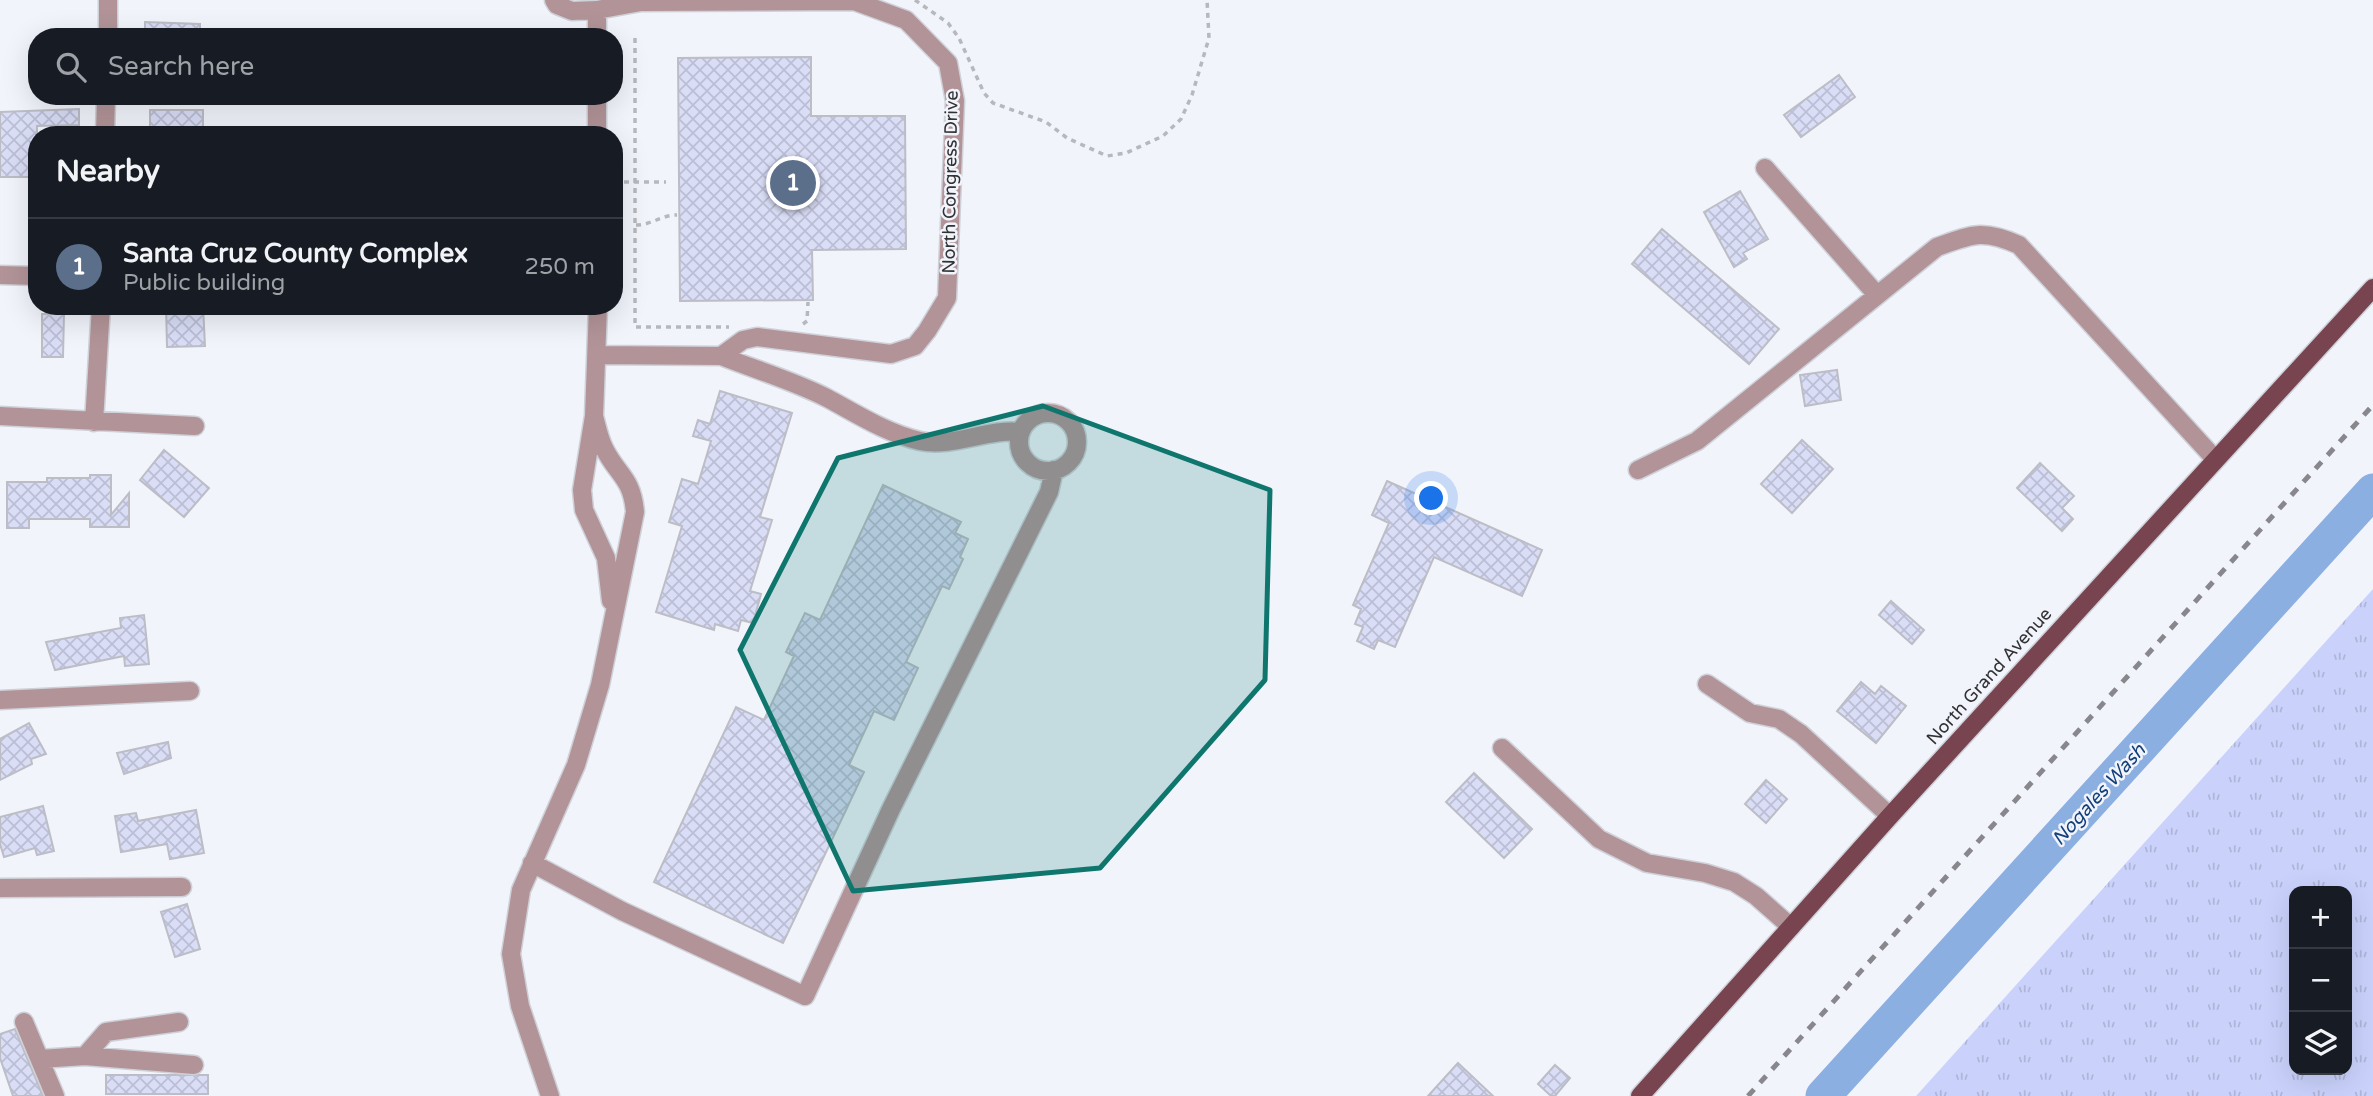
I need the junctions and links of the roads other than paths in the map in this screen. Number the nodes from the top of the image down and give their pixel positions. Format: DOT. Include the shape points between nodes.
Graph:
graph roads {
  1 [pos="108,0"];
  2 [pos="554,0"];
  3 [pos="597,10"];
  4 [pos="108,28"];
  5 [pos="597,28"];
  6 [pos="106,105"];
  7 [pos="597,105"];
  8 [pos="105,126"];
  9 [pos="597,126"];
  10 [pos="1765,167"];
  11 [pos="0,275"];
  12 [pos="28,276"];
  13 [pos="2373,288"];
  14 [pos="1877,295"];
  15 [pos="100,315"];
  16 [pos="598,315"];
  17 [pos="598,355"];
  18 [pos="722,356"];
  19 [pos="0,416"];
  20 [pos="594,416"];
  21 [pos="94,422"];
  22 [pos="195,426"];
  23 [pos="1021,432"];
  24 [pos="2215,459"];
  25 [pos="1054,470"];
  26 [pos="1638,471"];
  27 [pos="612,621"];
  28 [pos="1707,684"];
  29 [pos="190,691"];
  30 [pos="0,701"];
  31 [pos="1502,748"];
  32 [pos="1890,816"];
  33 [pos="532,863"];
  34 [pos="182,887"];
  35 [pos="0,888"];
  36 [pos="1791,928"];
  37 [pos="179,1021"];
  38 [pos="24,1022"];
  39 [pos="85,1056"];
  40 [pos="40,1059"];
  41 [pos="194,1065"];
  42 [pos="55,1096"];
  43 [pos="550,1096"];
  44 [pos="1640,1096"];
  1 -- 4 [label="street"];
  2 -- 3 [label="street, North Congress Drive" via="572,11"];
  3 -- 5 [label="street"];
  3 -- 18 [label="street, North Congress Drive" via="641,2 854,1 906,20 948,62 956,101 947,298 927,331 915,346 891,354 757,337 743,340"];
  6 -- 8 [label="street"];
  7 -- 9 [label="street"];
  10 -- 14 [label="street"];
  11 -- 12 [label="street"];
  13 -- 24 [label="main road, North Grand Avenue"];
  14 -- 24 [label="street" via="1937,247 1993,234 2019,245"];
  14 -- 26 [label="street" via="1697,441"];
  15 -- 21 [label="street"];
  16 -- 17 [label="street"];
  17 -- 18 [label="street"];
  17 -- 20 [label="street"];
  18 -- 23 [label="street" via="922,441 964,439 1002,429"];
  19 -- 21 [label="street"];
  20 -- 27 [label="street" via="582,490 584,510 606,558"];
  20 -- 27 [label="street" via="603,447 633,494 635,512"];
  21 -- 22 [label="street"];
  23 -- 25 [label="street" via="1020,449 1030,464"];
  23 -- 25 [label="street" via="1041,413 1068,420 1077,436 1075,454"];
  24 -- 32 [label="main road, North Grand Avenue"];
  25 -- 33 [label="street" via="1049,492 886,820 805,996 622,911"];
  27 -- 33 [label="street" via="600,685 576,765"];
  28 -- 32 [label="street" via="1750,713 1779,719 1801,734"];
  29 -- 30 [label="street"];
  31 -- 36 [label="street" via="1599,839 1647,863 1734,882"];
  32 -- 36 [label="main road, North Grand Avenue"];
  33 -- 43 [label="street" via="521,890 511,954 520,1006"];
  34 -- 35 [label="street"];
  36 -- 44 [label="main road, North Grand Avenue"];
  37 -- 39 [label="street" via="106,1032"];
  38 -- 40 [label="street"];
  39 -- 40 [label="street"];
  39 -- 41 [label="street"];
  40 -- 42 [label="street"];
}
